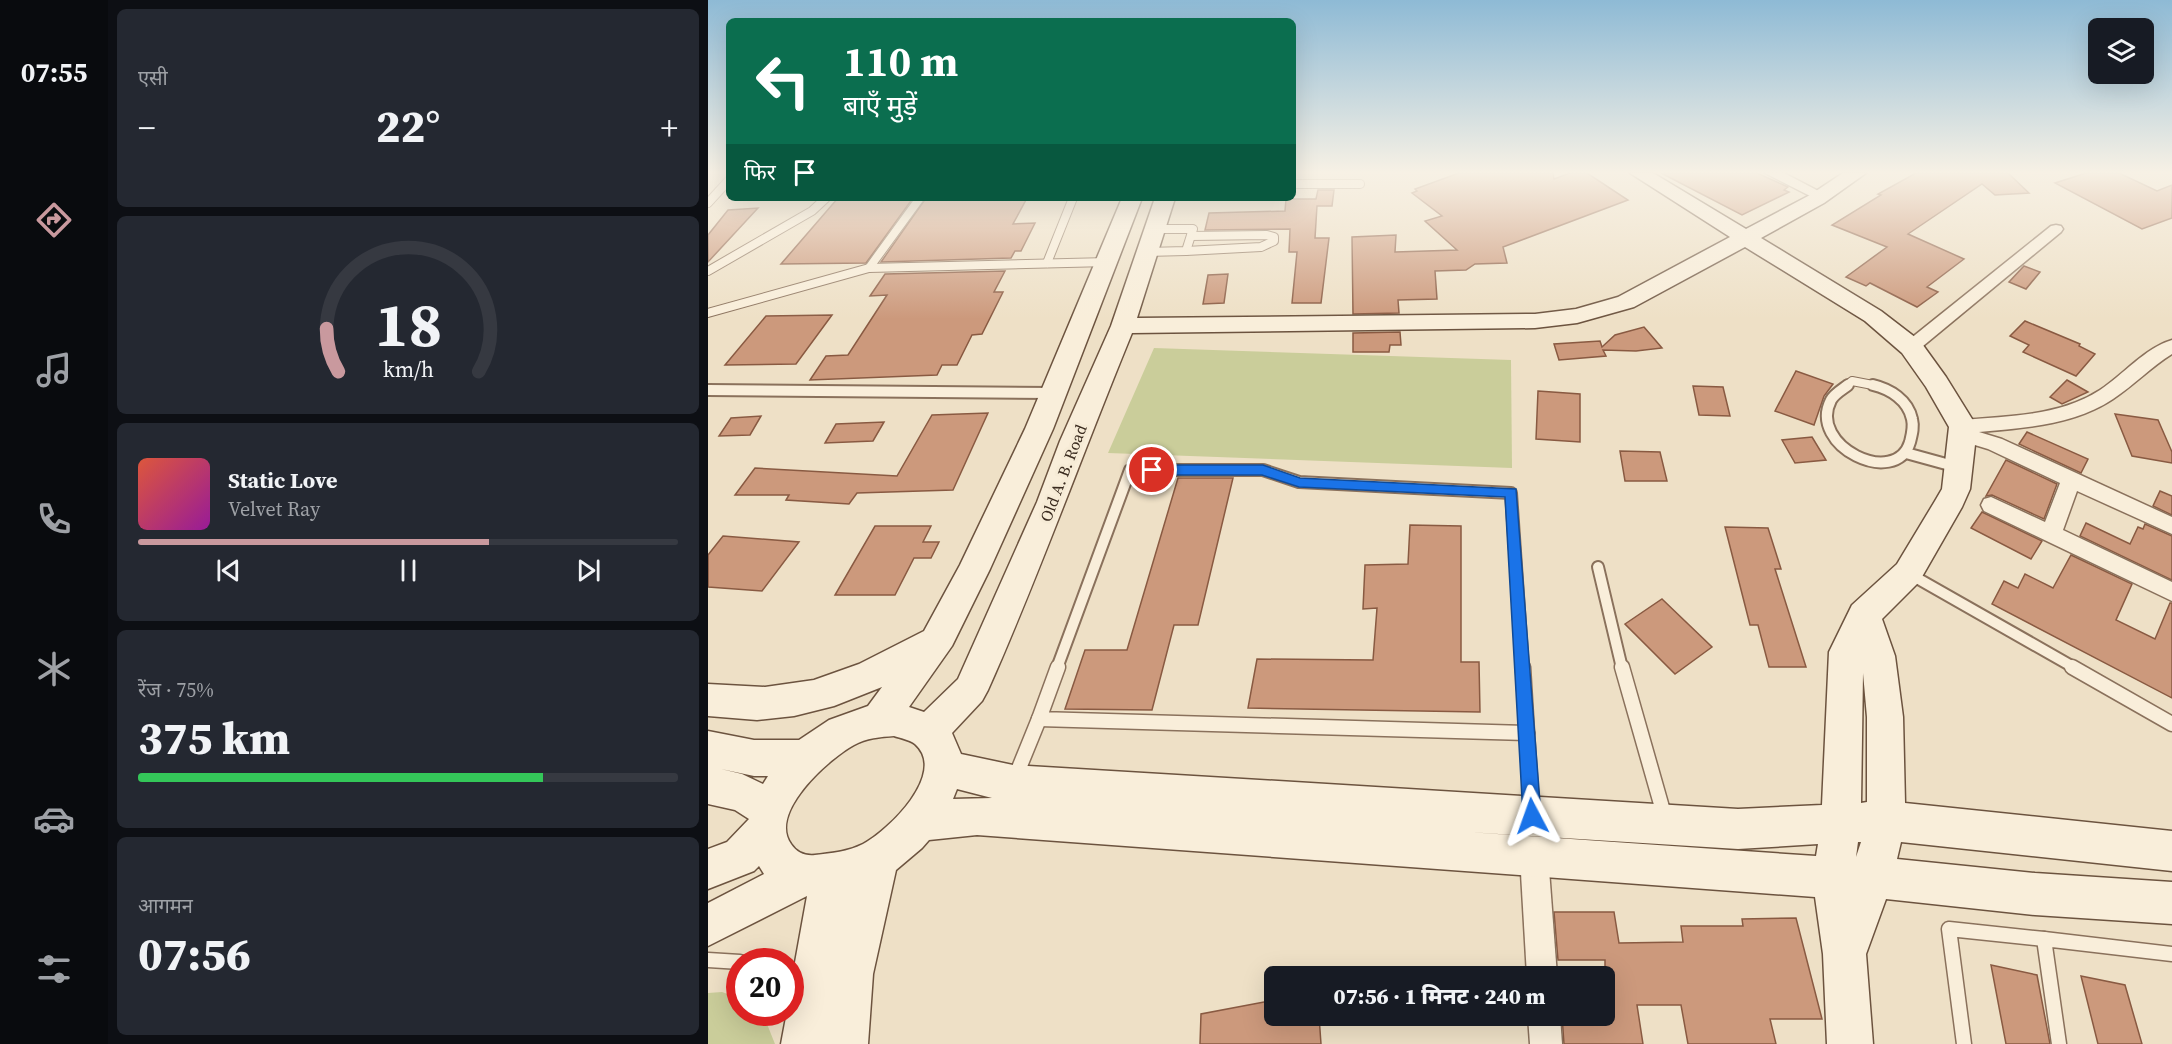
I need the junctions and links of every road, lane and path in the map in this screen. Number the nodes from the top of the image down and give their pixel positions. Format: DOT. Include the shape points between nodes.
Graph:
graph roads {
  1 [pos="793,222"];
  2 [pos="903,222"];
  3 [pos="1064,222"];
  4 [pos="1123,222"];
  5 [pos="1156,222"];
  6 [pos="1718,222"];
  7 [pos="1774,222"];
  8 [pos="2056,229"];
  9 [pos="1191,236"];
  10 [pos="1744,238"];
  11 [pos="1149,241"];
  12 [pos="1186,251"];
  13 [pos="1108,262"];
  14 [pos="1047,263"];
  15 [pos="869,268"];
  16 [pos="708,271"];
  17 [pos="708,313"];
  18 [pos="1123,326"];
  19 [pos="2172,346"];
  20 [pos="1911,347"];
  21 [pos="708,390"];
  22 [pos="1053,393"];
  23 [pos="1963,431"];
  24 [pos="1906,453"];
  25 [pos="1960,468"];
  26 [pos="2071,479"];
  27 [pos="1991,506"];
  28 [pos="2172,526"];
  29 [pos="2051,534"];
  30 [pos="1598,567"];
  31 [pos="1908,573"];
  32 [pos="2172,592"];
  33 [pos="1864,615"];
  34 [pos="940,636"];
  35 [pos="708,700"];
  36 [pos="1039,719"];
  37 [pos="879,720"];
  38 [pos="2172,724"];
  39 [pos="930,731"];
  40 [pos="1527,733"];
  41 [pos="708,749"];
  42 [pos="805,758"];
  43 [pos="944,768"];
  44 [pos="1013,784"];
  45 [pos="708,785"];
  46 [pos="1532,816"];
  47 [pos="769,821"];
  48 [pos="922,821"];
  49 [pos="1886,821"];
  50 [pos="1667,824"];
  51 [pos="1841,825"];
  52 [pos="2172,851"];
  53 [pos="1534,856"];
  54 [pos="878,859"];
  55 [pos="708,869"];
  56 [pos="817,876"];
  57 [pos="1873,877"];
  58 [pos="1832,878"];
  59 [pos="2172,905"];
  60 [pos="708,926"];
  61 [pos="2044,939"];
  62 [pos="1845,954"];
  63 [pos="2172,954"];
  64 [pos="708,960"];
  65 [pos="726,961"];
  66 [pos="1541,966"];
  67 [pos="1545,1026"];
  68 [pos="811,1034"];
  69 [pos="1546,1044"];
  70 [pos="1850,1044"];
  71 [pos="1964,1044"];
  72 [pos="2059,1044"];
  1 -- 16 [label="lane"];
  2 -- 15 [label="lane"];
  3 -- 14 [label="lane"];
  4 -- 13 [label="main road"];
  5 -- 11 [label="main road, Old A. B. Road"];
  6 -- 10 [label="main road"];
  7 -- 10 [label="main road"];
  8 -- 20 [label="street"];
  9 -- 11 [label="lane" via="1193,229"];
  9 -- 12 [label="lane"];
  9 -- 12 [label="lane" via="1267,235 1274,237 1274,241 1261,248"];
  10 -- 18 [label="main road" via="1626,302 1577,316 1535,321"];
  10 -- 20 [label="main road" via="1873,316"];
  11 -- 12 [label="lane"];
  11 -- 18 [label="main road, Old A. B. Road"];
  13 -- 14 [label="lane"];
  13 -- 22 [label="main road"];
  14 -- 15 [label="lane"];
  15 -- 17 [label="lane"];
  18 -- 39 [label="main road, Old A. B. Road" via="970,690"];
  19 -- 23 [label="street" via="2098,400 2069,411"];
  20 -- 23 [label="main road" via="1937,383"];
  21 -- 22 [label="lane"];
  22 -- 34 [label="main road"];
  23 -- 25 [label="main road"];
  23 -- 26 [label="street"];
  24 -- 24 [label="lane" via="1895,461 1879,462 1860,459 1843,448 1826,420 1832,397 1852,381 1887,388 1909,409 1913,420"];
  24 -- 25 [label="lane"];
  25 -- 31 [label="main road" via="1956,489"];
  26 -- 28 [label="street"];
  26 -- 29 [label="street"];
  27 -- 29 [label="street"];
  29 -- 32 [label="street"];
  30 -- 50 [label="lane" via="1620,661"];
  31 -- 33 [label="main road"];
  31 -- 38 [label="lane"];
  33 -- 49 [label="main road" via="1878,656 1885,717"];
  33 -- 51 [label="main road" via="1846,652"];
  34 -- 35 [label="main road" via="887,669 831,692 771,703"];
  34 -- 37 [label="main road"];
  36 -- 40 [label="lane"];
  36 -- 40 [label="lane" via="1130,470 1263,470 1299,482 1511,493"];
  36 -- 44 [label="lane"];
  37 -- 39 [label="main road" via="908,721"];
  37 -- 42 [label="main road" via="841,733"];
  39 -- 43 [label="main road" via="941,747"];
  40 -- 46 [label="lane"];
  41 -- 42 [label="main road" via="754,758"];
  42 -- 47 [label="main road" via="784,783"];
  43 -- 44 [label="main road"];
  43 -- 48 [label="main road" via="938,795"];
  44 -- 46 [label="main road"];
  45 -- 47 [label="main road" via="742,793"];
  46 -- 50 [label="main road"];
  47 -- 55 [label="main road" via="740,857"];
  47 -- 56 [label="main road" via="771,852 784,867"];
  48 -- 53 [label="main road" via="977,816"];
  48 -- 54 [label="main road" via="905,840"];
  49 -- 51 [label="main road"];
  49 -- 52 [label="main road"];
  49 -- 57 [label="main road"];
  50 -- 51 [label="main road" via="1738,829"];
  51 -- 58 [label="main road"];
  53 -- 58 [label="main road"];
  53 -- 66 [label="street"];
  54 -- 56 [label="main road" via="861,868"];
  54 -- 68 [label="main road" via="851,975"];
  56 -- 60 [label="main road"];
  56 -- 68 [label="main road"];
  57 -- 58 [label="main road"];
  57 -- 59 [label="main road"];
  57 -- 62 [label="main road"];
  58 -- 62 [label="main road"];
  61 -- 63 [label="lane"];
  61 -- 71 [label="lane" via="1949,929"];
  61 -- 72 [label="lane"];
  62 -- 70 [label="main road"];
  64 -- 65 [label="lane"];
  67 -- 69 [label="street"];
}
